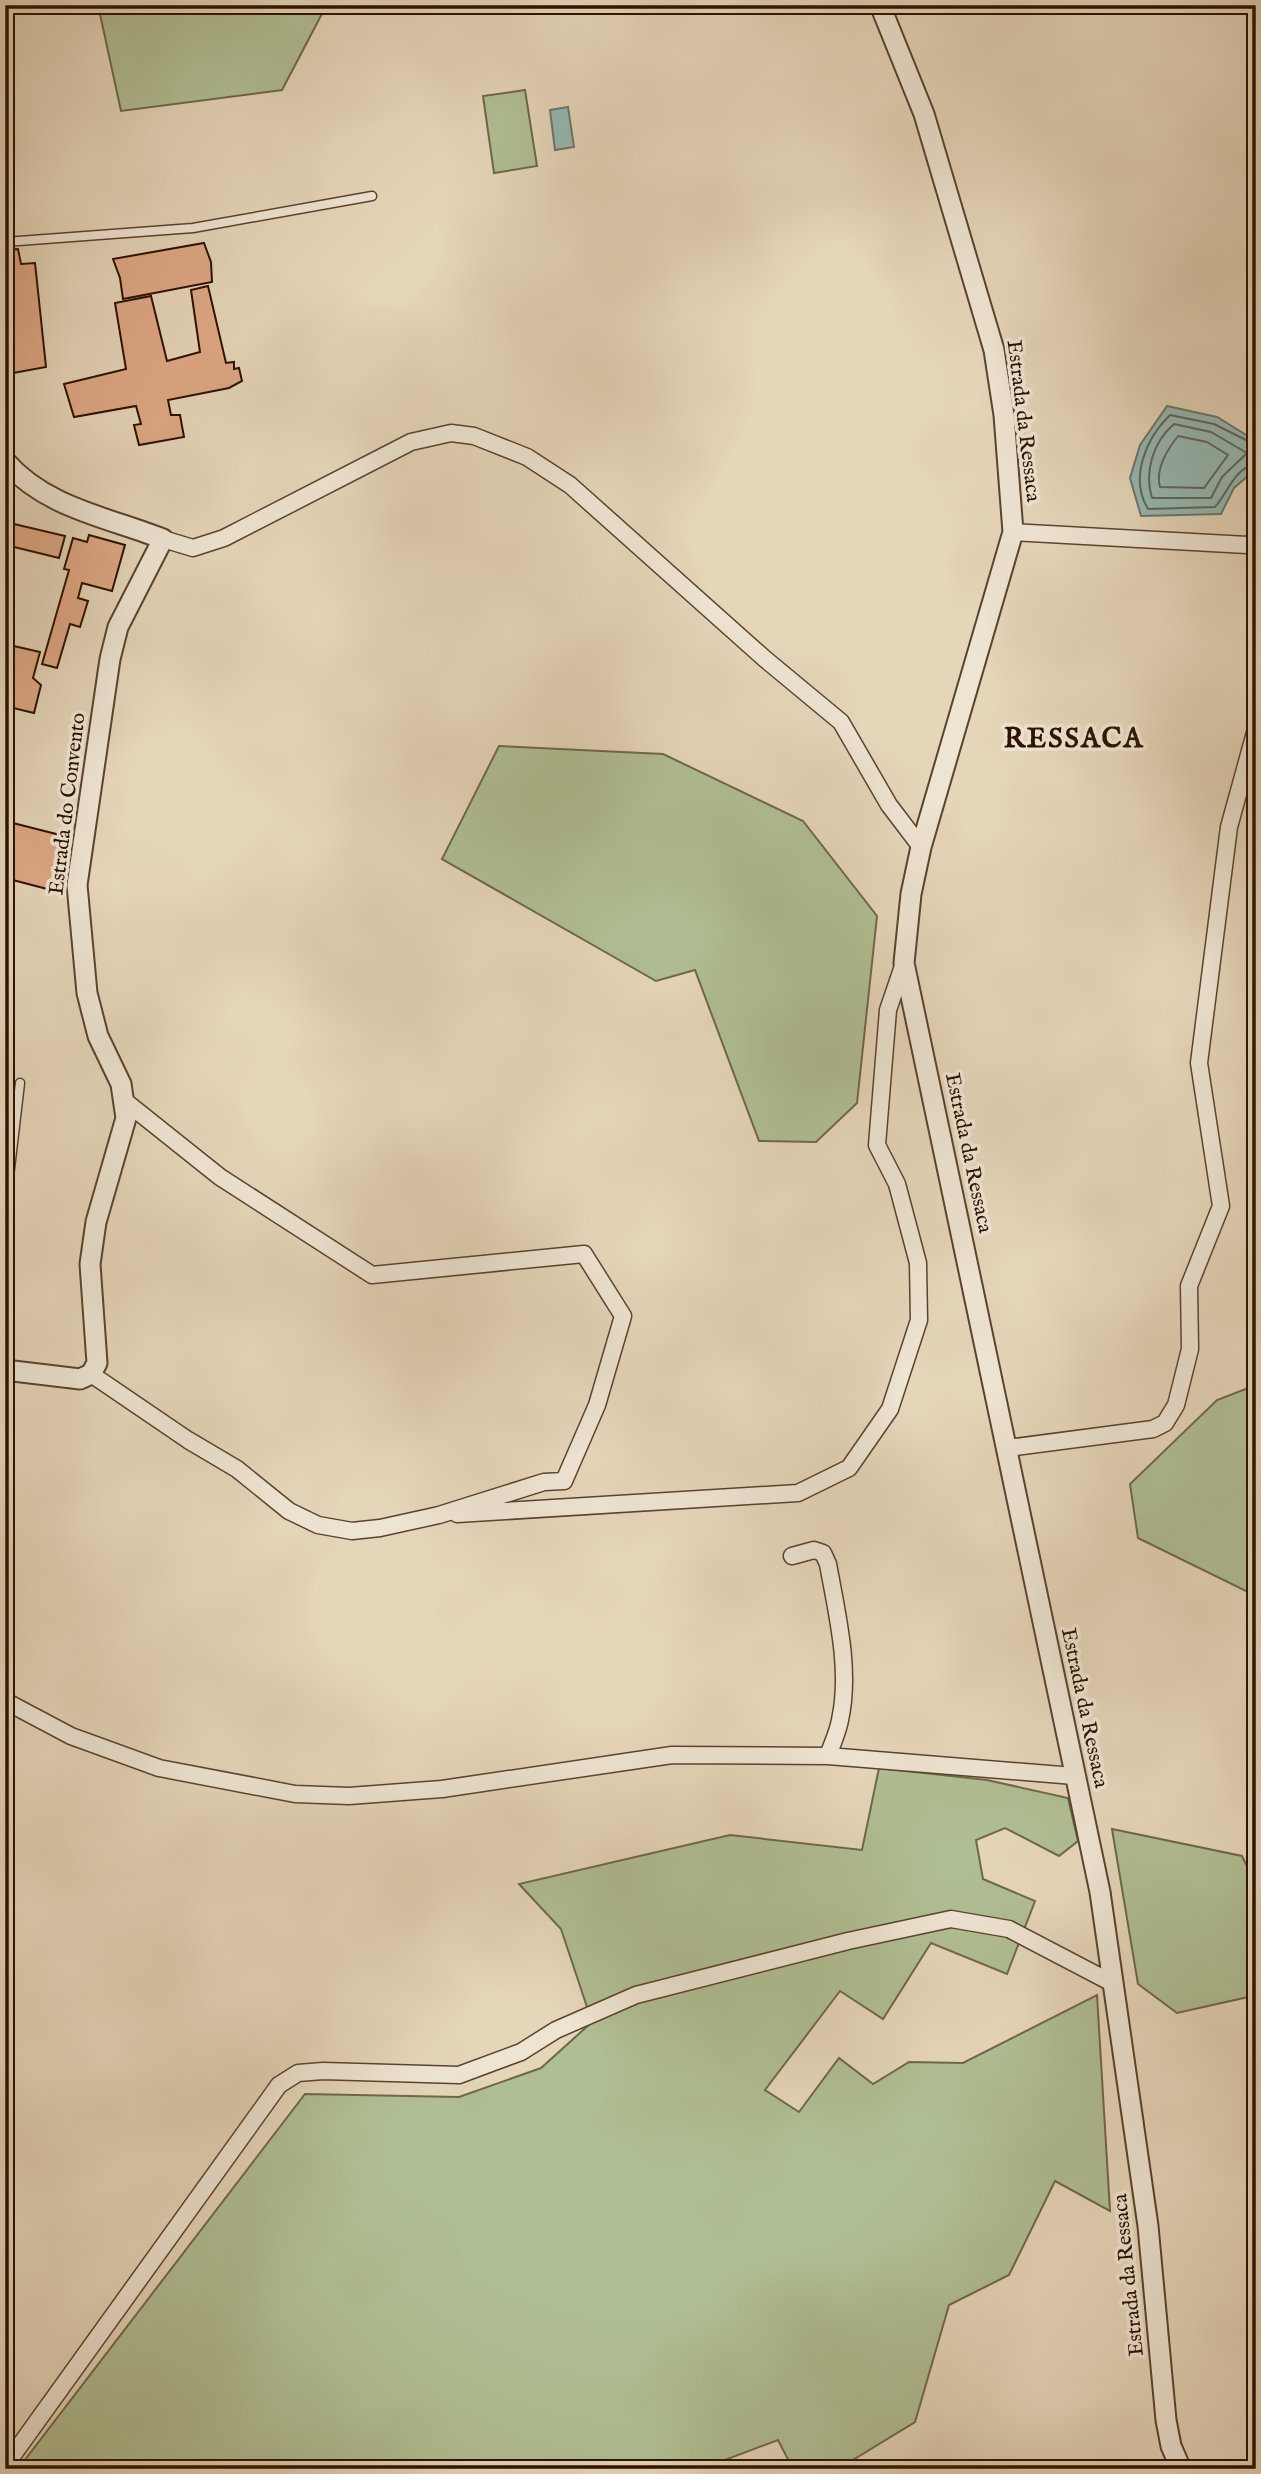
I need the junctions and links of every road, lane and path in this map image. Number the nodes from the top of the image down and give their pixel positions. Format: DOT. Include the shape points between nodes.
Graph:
graph roads {
  1 [pos="880,5"];
  2 [pos="372,196"];
  3 [pos="5,242"];
  4 [pos="5,461"];
  5 [pos="1013,532"];
  6 [pos="163,539"];
  7 [pos="1253,547"];
  8 [pos="1256,729"];
  9 [pos="921,847"];
  10 [pos="904,963"];
  11 [pos="20,1083"];
  12 [pos="126,1102"];
  13 [pos="5,1211"];
  14 [pos="5,1370"];
  15 [pos="91,1374"];
  16 [pos="1008,1448"];
  17 [pos="439,1515"];
  18 [pos="792,1556"];
  19 [pos="5,1701"];
  20 [pos="828,1756"];
  21 [pos="1074,1776"];
  22 [pos="1114,1984"];
  23 [pos="5,2466"];
  24 [pos="1181,2469"];
  1 -- 5 [label="street, Estrada da Ressaca" via="924,114 994,349"];
  2 -- 3 [label="lane" via="193,228"];
  4 -- 6 [label="street" via="40,492 105,522"];
  5 -- 7 [label="street"];
  5 -- 9 [label="street, Estrada da Ressaca"];
  6 -- 9 [label="street" via="193,548 224,538 431,436 474,436 527,457 570,485 841,722 889,805"];
  6 -- 12 [label="street, Estrada do Convento" via="118,627 77,885 86,993 98,1036"];
  8 -- 16 [label="street" via="1228,827 1199,1063 1221,1206 1189,1286 1190,1349 1175,1405 1165,1423 1153,1429"];
  9 -- 10 [label="street, Estrada da Ressaca"];
  10 -- 16 [label="street, Estrada da Ressaca"];
  10 -- 17 [label="street" via="888,1010 877,1145 897,1184 918,1263 919,1320 890,1409 849,1468 798,1493"];
  11 -- 13 [label="lane"];
  12 -- 15 [label="street, Estrada do Convento" via="90,1264 97,1363"];
  12 -- 17 [label="street" via="220,1177 372,1275 584,1254 623,1316 597,1405 564,1481 497,1494"];
  14 -- 15 [label="street" via="80,1379"];
  15 -- 17 [label="street" via="237,1469 289,1511 318,1525 352,1531"];
  16 -- 21 [label="street, Estrada da Ressaca"];
  18 -- 20 [label="street" via="814,1550 823,1553 832,1587 844,1695"];
  19 -- 20 [label="street" via="71,1736 159,1768 295,1794 349,1796 442,1789 672,1755"];
  20 -- 21 [label="street"];
  21 -- 22 [label="street, Estrada da Ressaca" via="1100,1892"];
  22 -- 23 [label="street" via="1009,1928 951,1919 636,1995 556,2030 521,2052 459,2075 298,2073 279,2085"];
  22 -- 24 [label="street, Estrada da Ressaca" via="1149,2226 1166,2420"];
}
